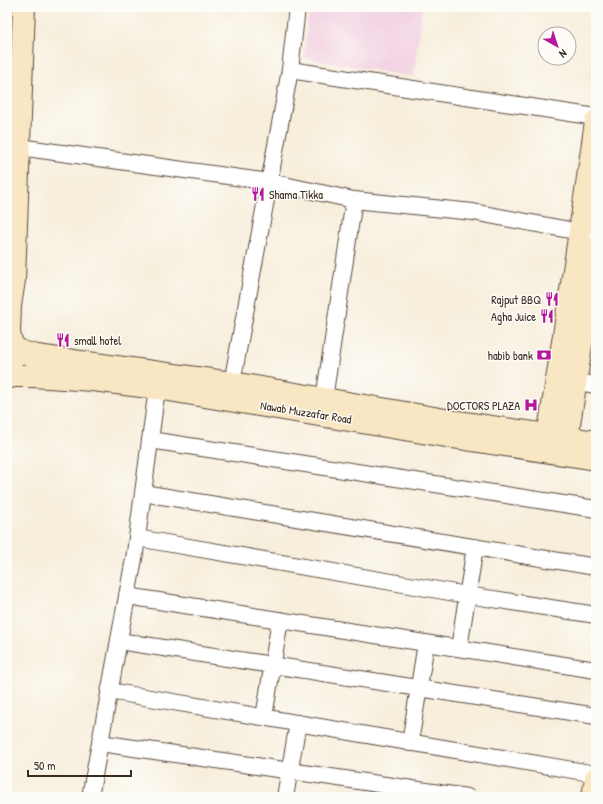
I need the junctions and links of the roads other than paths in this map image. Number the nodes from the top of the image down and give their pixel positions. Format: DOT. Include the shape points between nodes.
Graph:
graph roads {
  1 [pos="24,7"];
  2 [pos="297,7"];
  3 [pos="290,70"];
  4 [pos="596,117"];
  5 [pos="596,122"];
  6 [pos="15,135"];
  7 [pos="270,182"];
  8 [pos="354,200"];
  9 [pos="591,239"];
  10 [pos="593,285"];
  11 [pos="589,333"];
  12 [pos="14,347"];
  13 [pos="10,376"];
  14 [pos="576,382"];
  15 [pos="232,383"];
  16 [pos="157,388"];
  17 [pos="324,399"];
  18 [pos="150,440"];
  19 [pos="596,442"];
  20 [pos="556,444"];
  21 [pos="596,459"];
  22 [pos="143,493"];
  23 [pos="596,509"];
  24 [pos="137,538"];
  25 [pos="474,547"];
  26 [pos="596,567"];
  27 [pos="127,596"];
  28 [pos="467,596"];
  29 [pos="596,615"];
  30 [pos="280,620"];
  31 [pos="119,641"];
  32 [pos="426,643"];
  33 [pos="459,648"];
  34 [pos="272,666"];
  35 [pos="596,670"];
  36 [pos="419,688"];
  37 [pos="110,691"];
  38 [pos="596,716"];
  39 [pos="264,717"];
  40 [pos="298,723"];
  41 [pos="100,743"];
  42 [pos="410,743"];
  43 [pos="290,771"];
  44 [pos="596,774"];
  45 [pos="596,778"];
  46 [pos="90,797"];
  47 [pos="285,797"];
  48 [pos="467,797"];
  49 [pos="593,797"];
  1 -- 6 [label="street"];
  2 -- 3 [label="street"];
  3 -- 4 [label="street"];
  3 -- 7 [label="street"];
  5 -- 9 [label="street"];
  6 -- 7 [label="street"];
  6 -- 12 [label="street" via="14,280 9,333"];
  7 -- 8 [label="street"];
  7 -- 15 [label="street"];
  8 -- 9 [label="street" via="473,212"];
  8 -- 17 [label="street"];
  9 -- 10 [label="street"];
  9 -- 14 [label="street"];
  10 -- 11 [label="street"];
  11 -- 14 [label="street"];
  12 -- 13 [label="street" via="14,364"];
  12 -- 15 [label="street, Nawab Muzzafar Road" via="37,356"];
  13 -- 16 [label="street, Nawab Muzzafar Road" via="93,380"];
  14 -- 20 [label="street"];
  15 -- 17 [label="street, Nawab Muzzafar Road"];
  16 -- 18 [label="street"];
  16 -- 20 [label="street, Nawab Muzzafar Road"];
  17 -- 20 [label="street, Nawab Muzzafar Road" via="457,422"];
  18 -- 22 [label="street"];
  18 -- 23 [label="street"];
  19 -- 20 [label="street, Nawab Muzzafar Road"];
  20 -- 21 [label="street, Nawab Muzzafar Road"];
  22 -- 24 [label="street"];
  22 -- 25 [label="street"];
  24 -- 27 [label="street"];
  24 -- 28 [label="street"];
  25 -- 26 [label="street"];
  25 -- 28 [label="street"];
  27 -- 30 [label="street"];
  27 -- 31 [label="street"];
  28 -- 29 [label="street"];
  28 -- 33 [label="street"];
  30 -- 32 [label="street"];
  30 -- 34 [label="street"];
  31 -- 34 [label="street"];
  31 -- 37 [label="street"];
  32 -- 33 [label="street"];
  32 -- 36 [label="street"];
  33 -- 35 [label="street"];
  34 -- 36 [label="street"];
  34 -- 39 [label="street"];
  36 -- 38 [label="street"];
  36 -- 42 [label="street"];
  37 -- 39 [label="street"];
  37 -- 41 [label="street"];
  39 -- 40 [label="street"];
  40 -- 42 [label="street"];
  40 -- 43 [label="street"];
  41 -- 43 [label="street"];
  41 -- 46 [label="street"];
  42 -- 44 [label="street"];
  43 -- 47 [label="street"];
  43 -- 48 [label="street"];
  45 -- 49 [label="street"];
}
